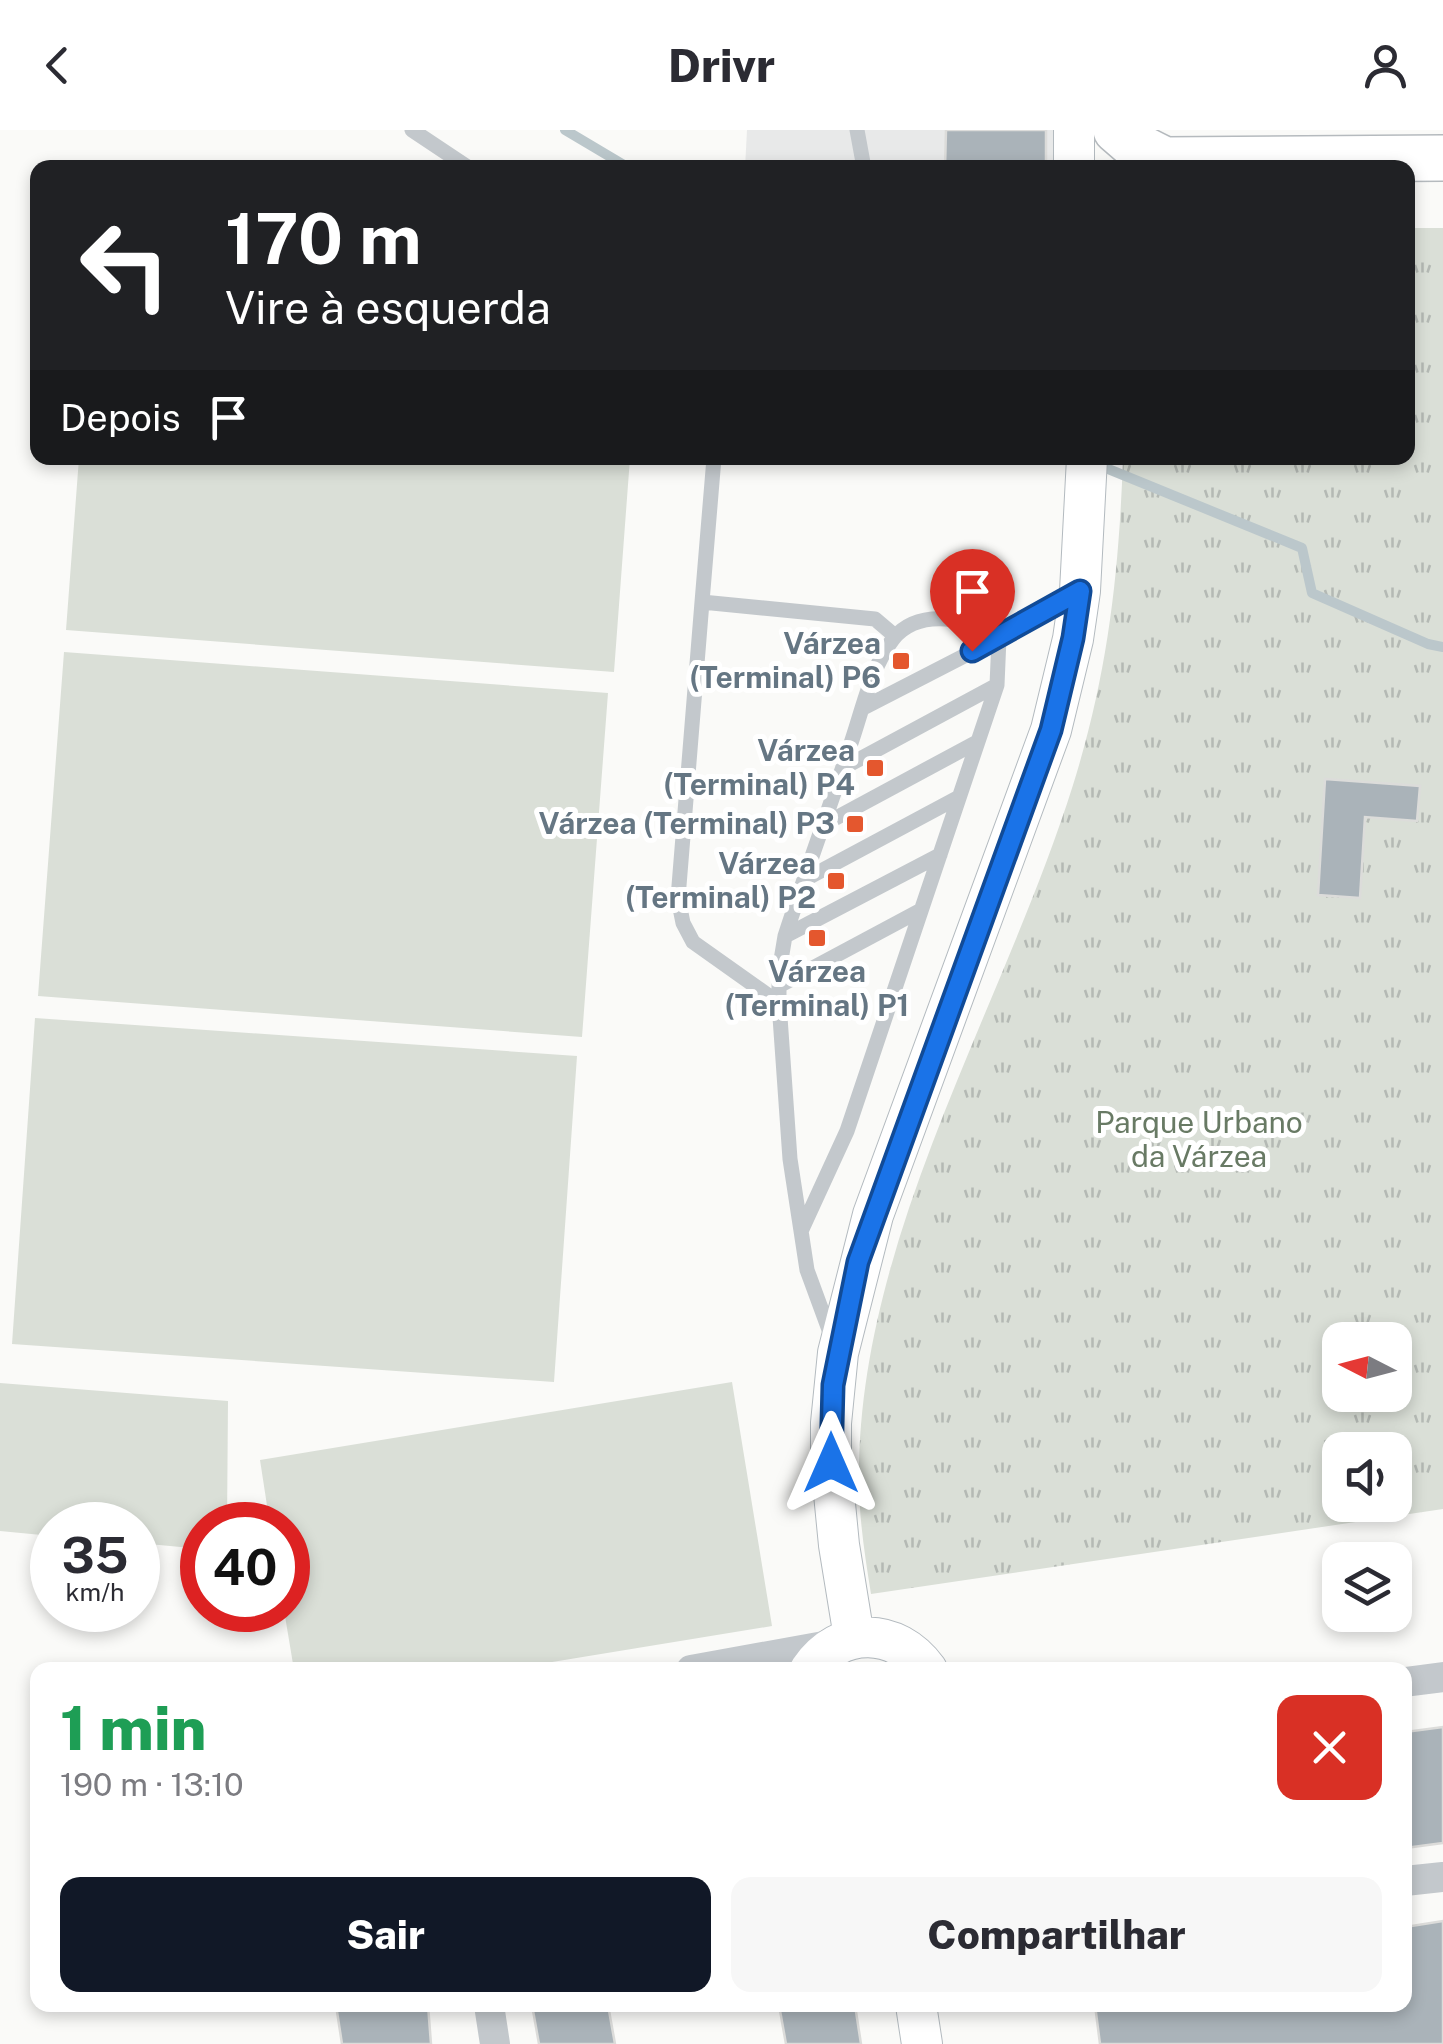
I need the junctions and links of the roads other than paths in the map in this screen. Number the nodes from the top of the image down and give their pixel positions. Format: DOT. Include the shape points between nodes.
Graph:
graph roads {
  1 [pos="412,130"];
  2 [pos="858,130"];
  3 [pos="1074,130"];
  4 [pos="1116,130"];
  5 [pos="1443,158"];
  6 [pos="457,160"];
  7 [pos="863,160"];
  8 [pos="1074,160"];
  9 [pos="1155,160"];
  10 [pos="1349,160"];
  11 [pos="713,465"];
  12 [pos="1087,476"];
  13 [pos="1080,591"];
  14 [pos="702,602"];
  15 [pos="895,636"];
  16 [pos="999,638"];
  17 [pos="997,685"];
  18 [pos="863,708"];
  19 [pos="978,742"];
  20 [pos="843,768"];
  21 [pos="959,796"];
  22 [pos="822,826"];
  23 [pos="940,855"];
  24 [pos="804,880"];
  25 [pos="921,910"];
  26 [pos="785,936"];
  27 [pos="779,995"];
  28 [pos="801,1231"];
  29 [pos="838,1353"];
  30 [pos="833,1650"];
  31 [pos="742,1662"];
  32 [pos="921,1662"];
  33 [pos="1443,1677"];
  34 [pos="1412,1681"];
  35 [pos="1443,1877"];
  36 [pos="1412,1879"];
  37 [pos="490,2012"];
  38 [pos="917,2012"];
  39 [pos="496,2044"];
  40 [pos="922,2044"];
  1 -- 6 [label="lane"];
  2 -- 7 [label="lane"];
  3 -- 8 [label="street"];
  4 -- 9 [label="main road"];
  5 -- 10 [label="main road"];
  11 -- 14 [label="lane"];
  12 -- 13 [label="street"];
  13 -- 16 [label="lane"];
  13 -- 29 [label="street" via="1051,730 873,1215"];
  14 -- 15 [label="lane" via="875,619"];
  14 -- 27 [label="lane" via="678,898 693,942"];
  15 -- 16 [label="lane" via="919,622 959,619"];
  15 -- 18 [label="lane"];
  16 -- 17 [label="lane"];
  16 -- 18 [label="lane"];
  17 -- 19 [label="lane"];
  17 -- 20 [label="lane"];
  18 -- 20 [label="lane"];
  19 -- 21 [label="lane"];
  19 -- 22 [label="lane"];
  20 -- 22 [label="lane"];
  21 -- 23 [label="lane"];
  21 -- 24 [label="lane"];
  22 -- 24 [label="lane"];
  23 -- 25 [label="lane"];
  23 -- 26 [label="lane"];
  24 -- 26 [label="lane"];
  25 -- 27 [label="lane"];
  25 -- 28 [label="lane" via="847,1131"];
  26 -- 27 [label="lane"];
  27 -- 28 [label="lane"];
  28 -- 29 [label="lane" via="807,1270"];
  29 -- 30 [label="street" via="831,1463 838,1545"];
  30 -- 31 [label="street"];
  30 -- 32 [label="street" via="875,1636 895,1641"];
  33 -- 34 [label="street"];
  35 -- 36 [label="street"];
  37 -- 39 [label="street"];
  38 -- 40 [label="street"];
}
